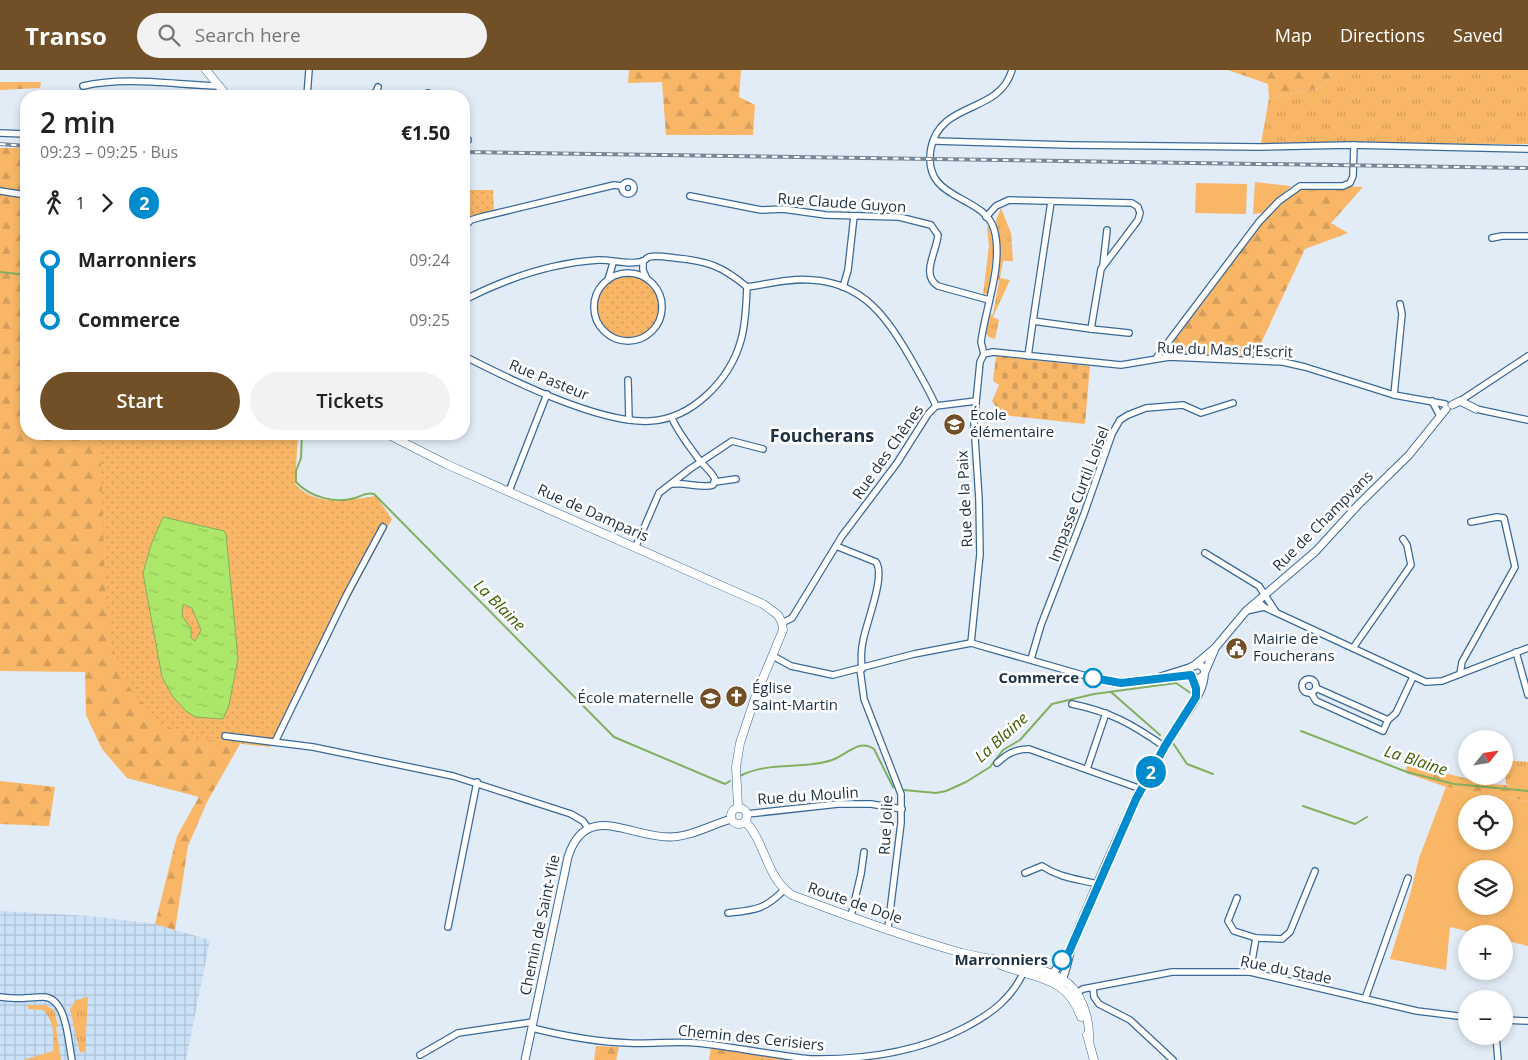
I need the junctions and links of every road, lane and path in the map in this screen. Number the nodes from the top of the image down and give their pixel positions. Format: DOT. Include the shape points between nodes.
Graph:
graph roads {
  1 [pos="206,70"];
  2 [pos="309,70"];
  3 [pos="1012,70"];
  4 [pos="83,86"];
  5 [pos="219,86"];
  6 [pos="378,87"];
  7 [pos="223,90"];
  8 [pos="307,90"];
  9 [pos="377,90"];
  10 [pos="0,133"];
  11 [pos="20,134"];
  12 [pos="934,141"];
  13 [pos="1354,145"];
  14 [pos="1528,149"];
  15 [pos="622,186"];
  16 [pos="0,191"];
  17 [pos="20,193"];
  18 [pos="690,196"];
  19 [pos="1051,202"];
  20 [pos="854,216"];
  21 [pos="986,217"];
  22 [pos="470,222"];
  23 [pos="1107,230"];
  24 [pos="1528,236"];
  25 [pos="1492,238"];
  26 [pos="643,261"];
  27 [pos="613,263"];
  28 [pos="1103,267"];
  29 [pos="647,280"];
  30 [pos="607,281"];
  31 [pos="747,287"];
  32 [pos="843,287"];
  33 [pos="470,297"];
  34 [pos="989,300"];
  35 [pos="1400,304"];
  36 [pos="1033,321"];
  37 [pos="1091,329"];
  38 [pos="1129,334"];
  39 [pos="984,354"];
  40 [pos="1028,356"];
  41 [pos="1528,356"];
  42 [pos="1157,357"];
  43 [pos="470,359"];
  44 [pos="628,380"];
  45 [pos="1471,393"];
  46 [pos="547,394"];
  47 [pos="1394,395"];
  48 [pos="976,401"];
  49 [pos="1432,401"];
  50 [pos="1460,401"];
  51 [pos="1232,403"];
  52 [pos="936,406"];
  53 [pos="1449,406"];
  54 [pos="1475,408"];
  55 [pos="1440,416"];
  56 [pos="672,418"];
  57 [pos="628,420"];
  58 [pos="1528,420"];
  59 [pos="398,440"];
  60 [pos="763,449"];
  61 [pos="700,461"];
  62 [pos="736,478"];
  63 [pos="715,482"];
  64 [pos="670,484"];
  65 [pos="509,491"];
  66 [pos="1471,522"];
  67 [pos="383,527"];
  68 [pos="1403,539"];
  69 [pos="636,546"];
  70 [pos="836,546"];
  71 [pos="1205,553"];
  72 [pos="1266,595"];
  73 [pos="1258,601"];
  74 [pos="1264,607"];
  75 [pos="1246,611"];
  76 [pos="1276,612"];
  77 [pos="782,623"];
  78 [pos="971,643"];
  79 [pos="1215,648"];
  80 [pos="1353,648"];
  81 [pos="1528,648"];
  82 [pos="1516,652"];
  83 [pos="773,656"];
  84 [pos="1031,659"];
  85 [pos="1194,665"];
  86 [pos="861,669"];
  87 [pos="1204,674"];
  88 [pos="1460,674"];
  89 [pos="1192,676"];
  90 [pos="1159,677"];
  91 [pos="1413,677"];
  92 [pos="1316,688"];
  93 [pos="1311,693"];
  94 [pos="1528,695"];
  95 [pos="1196,697"];
  96 [pos="1072,704"];
  97 [pos="1106,713"];
  98 [pos="1388,720"];
  99 [pos="225,736"];
  100 [pos="276,742"];
  101 [pos="1165,746"];
  102 [pos="997,764"];
  103 [pos="1087,770"];
  104 [pos="477,782"];
  105 [pos="1141,789"];
  106 [pos="738,807"];
  107 [pos="902,808"];
  108 [pos="731,818"];
  109 [pos="746,818"];
  110 [pos="588,828"];
  111 [pos="864,852"];
  112 [pos="1315,871"];
  113 [pos="1025,873"];
  114 [pos="1408,878"];
  115 [pos="1097,884"];
  116 [pos="784,890"];
  117 [pos="1237,898"];
  118 [pos="728,913"];
  119 [pos="851,916"];
  120 [pos="448,927"];
  121 [pos="888,928"];
  122 [pos="1256,938"];
  123 [pos="1069,952"];
  124 [pos="1025,970"];
  125 [pos="1250,972"];
  126 [pos="1050,977"];
  127 [pos="1062,982"];
  128 [pos="1093,988"];
  129 [pos="1074,994"];
  130 [pos="0,997"];
  131 [pos="1365,999"];
  132 [pos="1458,1016"];
  133 [pos="1513,1020"];
  134 [pos="1528,1021"];
  135 [pos="532,1025"];
  136 [pos="1497,1045"];
  137 [pos="420,1055"];
  138 [pos="72,1060"];
  139 [pos="525,1060"];
  140 [pos="1094,1060"];
  141 [pos="1173,1060"];
  142 [pos="1498,1060"];
  1 -- 5 [label="main road"];
  2 -- 8 [label="street"];
  3 -- 12 [label="street" via="1000,92 952,117 937,130"];
  4 -- 5 [label="street" via="98,82 126,82"];
  5 -- 7 [label="main road"];
  6 -- 9 [label="street"];
  10 -- 11 [label="street"];
  12 -- 13 [label="street" via="1262,147"];
  12 -- 21 [label="street" via="931,160 934,177 950,194"];
  13 -- 14 [label="street"];
  13 -- 42 [label="street" via="1350,183 1343,186 1300,186 1279,201"];
  15 -- 22 [label="street" via="614,185 532,204"];
  16 -- 17 [label="street"];
  18 -- 20 [label="street, Rue Claude Guyon" via="760,210"];
  19 -- 21 [label="street" via="1009,200 996,206"];
  19 -- 28 [label="street" via="1132,204 1138,207 1138,220"];
  19 -- 36 [label="street"];
  20 -- 32 [label="street"];
  20 -- 34 [label="street, Rue Claude Guyon" via="899,216 934,227 938,235 929,272 933,282"];
  21 -- 34 [label="street, Rue de la Paix" via="992,224 996,243"];
  23 -- 28 [label="street"];
  24 -- 25 [label="street"];
  26 -- 27 [label="street"];
  26 -- 29 [label="street"];
  26 -- 31 [label="street" via="650,257 705,262 729,272"];
  27 -- 30 [label="street"];
  27 -- 33 [label="street" via="599,260 553,267 506,281"];
  28 -- 37 [label="street"];
  29 -- 30 [label="street" via="629,274"];
  29 -- 30 [label="street" via="660,296 661,315 647,335 629,341 609,335 597,319 596,298"];
  31 -- 32 [label="street, Rue des Chênes" via="802,279"];
  31 -- 56 [label="street, Rue Pasteur" via="742,334 729,368 708,394"];
  32 -- 52 [label="street, Rue des Chênes" via="868,301 888,322"];
  34 -- 39 [label="street, Rue de la Paix" via="981,342"];
  35 -- 47 [label="street" via="1402,314"];
  36 -- 37 [label="street"];
  36 -- 40 [label="street"];
  37 -- 38 [label="street"];
  39 -- 40 [label="street, Rue du Mas d'Escrit"];
  39 -- 48 [label="street, Rue de la Paix"];
  40 -- 42 [label="street, Rue du Mas d'Escrit" via="1127,365"];
  41 -- 45 [label="street, Rue de Champvans"];
  42 -- 47 [label="street, Rue du Mas d'Escrit" via="1283,362"];
  43 -- 46 [label="street, Rue Pasteur"];
  44 -- 57 [label="street"];
  45 -- 50 [label="street, Rue de Champvans"];
  45 -- 54 [label="street" via="1470,401"];
  46 -- 57 [label="street, Rue Pasteur"];
  46 -- 65 [label="street"];
  47 -- 49 [label="street, Rue du Mas d'Escrit"];
  48 -- 52 [label="street"];
  48 -- 78 [label="street, Rue de la Paix" via="974,423 980,539"];
  49 -- 53 [label="street, Rue du Mas d'Escrit"];
  49 -- 55 [label="street"];
  50 -- 53 [label="street, Rue de Champvans"];
  50 -- 54 [label="street"];
  51 -- 84 [label="street, Impasse Curtil Loisel" via="1202,413 1183,406 1146,408 1120,420 1112,434"];
  52 -- 70 [label="street, Rue des Chênes"];
  53 -- 54 [label="street"];
  53 -- 55 [label="street, Rue de Champvans"];
  54 -- 58 [label="street"];
  55 -- 72 [label="street, Rue de Champvans" via="1409,455 1316,551"];
  56 -- 57 [label="street, Rue Pasteur" via="649,422"];
  56 -- 61 [label="street"];
  59 -- 65 [label="main road, Rue de Damparis"];
  60 -- 61 [label="street" via="732,441"];
  61 -- 63 [label="street" via="711,472"];
  61 -- 64 [label="street"];
  62 -- 63 [label="street"];
  63 -- 64 [label="street" via="706,487"];
  64 -- 69 [label="street" via="656,499"];
  65 -- 69 [label="main road, Rue de Damparis"];
  66 -- 88 [label="street" via="1504,518 1514,567 1462,662"];
  67 -- 100 [label="street"];
  68 -- 80 [label="street" via="1407,544 1410,565"];
  69 -- 77 [label="main road, Rue de Damparis" via="763,604 778,615"];
  70 -- 77 [label="street, Rue des Chênes" via="792,618"];
  70 -- 86 [label="street, Rue Jolie" via="876,562 879,567 879,579 863,642"];
  71 -- 72 [label="street" via="1259,586"];
  72 -- 73 [label="street, Rue de Champvans"];
  72 -- 76 [label="street"];
  73 -- 74 [label="street"];
  73 -- 75 [label="street, Rue de Champvans"];
  74 -- 75 [label="street"];
  74 -- 76 [label="street"];
  75 -- 79 [label="street, Rue de Champvans"];
  76 -- 80 [label="street"];
  77 -- 83 [label="main road" via="781,638"];
  78 -- 84 [label="street"];
  78 -- 86 [label="street"];
  79 -- 85 [label="street, Rue de Champvans"];
  79 -- 87 [label="street, Rue de Champvans"];
  80 -- 91 [label="street"];
  81 -- 82 [label="street"];
  82 -- 88 [label="street"];
  82 -- 94 [label="street"];
  83 -- 86 [label="street" via="791,666 828,675"];
  83 -- 106 [label="main road" via="740,743 736,767"];
  84 -- 90 [label="street" via="1100,680 1140,681"];
  85 -- 87 [label="street" via="1202,666"];
  85 -- 89 [label="street" via="1190,670"];
  85 -- 90 [label="street"];
  86 -- 107 [label="street, Rue Jolie" via="864,698 899,784"];
  87 -- 89 [label="street" via="1200,678"];
  87 -- 95 [label="street, Rue de Champvans" via="1202,688"];
  88 -- 91 [label="street" via="1436,682"];
  89 -- 90 [label="street"];
  89 -- 95 [label="street"];
  91 -- 98 [label="street" via="1396,713"];
  92 -- 93 [label="street"];
  92 -- 93 [label="street" via="1314,681 1305,681 1303,689"];
  92 -- 98 [label="street"];
  93 -- 98 [label="street" via="1316,701 1382,731"];
  95 -- 101 [label="street, Rue de Champvans"];
  96 -- 97 [label="street"];
  97 -- 101 [label="street" via="1133,724"];
  97 -- 103 [label="street"];
  99 -- 100 [label="street"];
  100 -- 104 [label="street" via="335,751"];
  101 -- 105 [label="street, Rue de Champvans"];
  102 -- 103 [label="street" via="1008,754 1029,749"];
  103 -- 105 [label="street"];
  104 -- 110 [label="street" via="571,814"];
  104 -- 120 [label="street"];
  105 -- 115 [label="street, Rue de Champvans"];
  106 -- 108 [label="main road" via="732,810"];
  106 -- 109 [label="main road" via="744,810"];
  107 -- 109 [label="street, Rue du Moulin" via="838,804"];
  107 -- 121 [label="street, Rue Jolie"];
  108 -- 109 [label="main road" via="737,824"];
  108 -- 110 [label="street" via="684,836 669,837 606,826"];
  109 -- 116 [label="main road, Route de Dole"];
  110 -- 135 [label="street, Chemin de Saint-Ylie" via="576,839 568,858"];
  111 -- 119 [label="street"];
  112 -- 122 [label="street" via="1288,935 1278,940"];
  113 -- 115 [label="street" via="1042,866 1070,879"];
  114 -- 131 [label="street"];
  115 -- 123 [label="street, Rue de Champvans"];
  116 -- 118 [label="street" via="759,910"];
  116 -- 119 [label="main road, Route de Dole" via="792,896"];
  117 -- 122 [label="street" via="1228,921 1234,931"];
  119 -- 121 [label="main road, Route de Dole"];
  121 -- 124 [label="main road, Route de Dole"];
  122 -- 125 [label="street"];
  123 -- 126 [label="street"];
  123 -- 127 [label="street"];
  124 -- 126 [label="main road, Route de Dole"];
  124 -- 135 [label="street, Chemin des Cerisiers" via="1004,1003 977,1022 942,1040 888,1057 812,1059 671,1042 597,1041"];
  125 -- 128 [label="street, Rue du Stade" via="1172,972"];
  125 -- 131 [label="street, Rue du Stade"];
  126 -- 127 [label="main road, Route de Dole"];
  127 -- 129 [label="main road, Route de Dole"];
  128 -- 129 [label="street, Rue du Stade"];
  128 -- 141 [label="street" via="1099,1004 1130,1020"];
  129 -- 140 [label="main road, Route de Dole"];
  130 -- 138 [label="street" via="48,997 57,1002 62,1011"];
  131 -- 132 [label="street, Rue du Stade" via="1417,1012"];
  133 -- 134 [label="street"];
  135 -- 137 [label="street, Chemin des Cerisiers" via="463,1032"];
  135 -- 139 [label="street, Chemin de Saint-Ylie"];
  136 -- 142 [label="street"];
}
